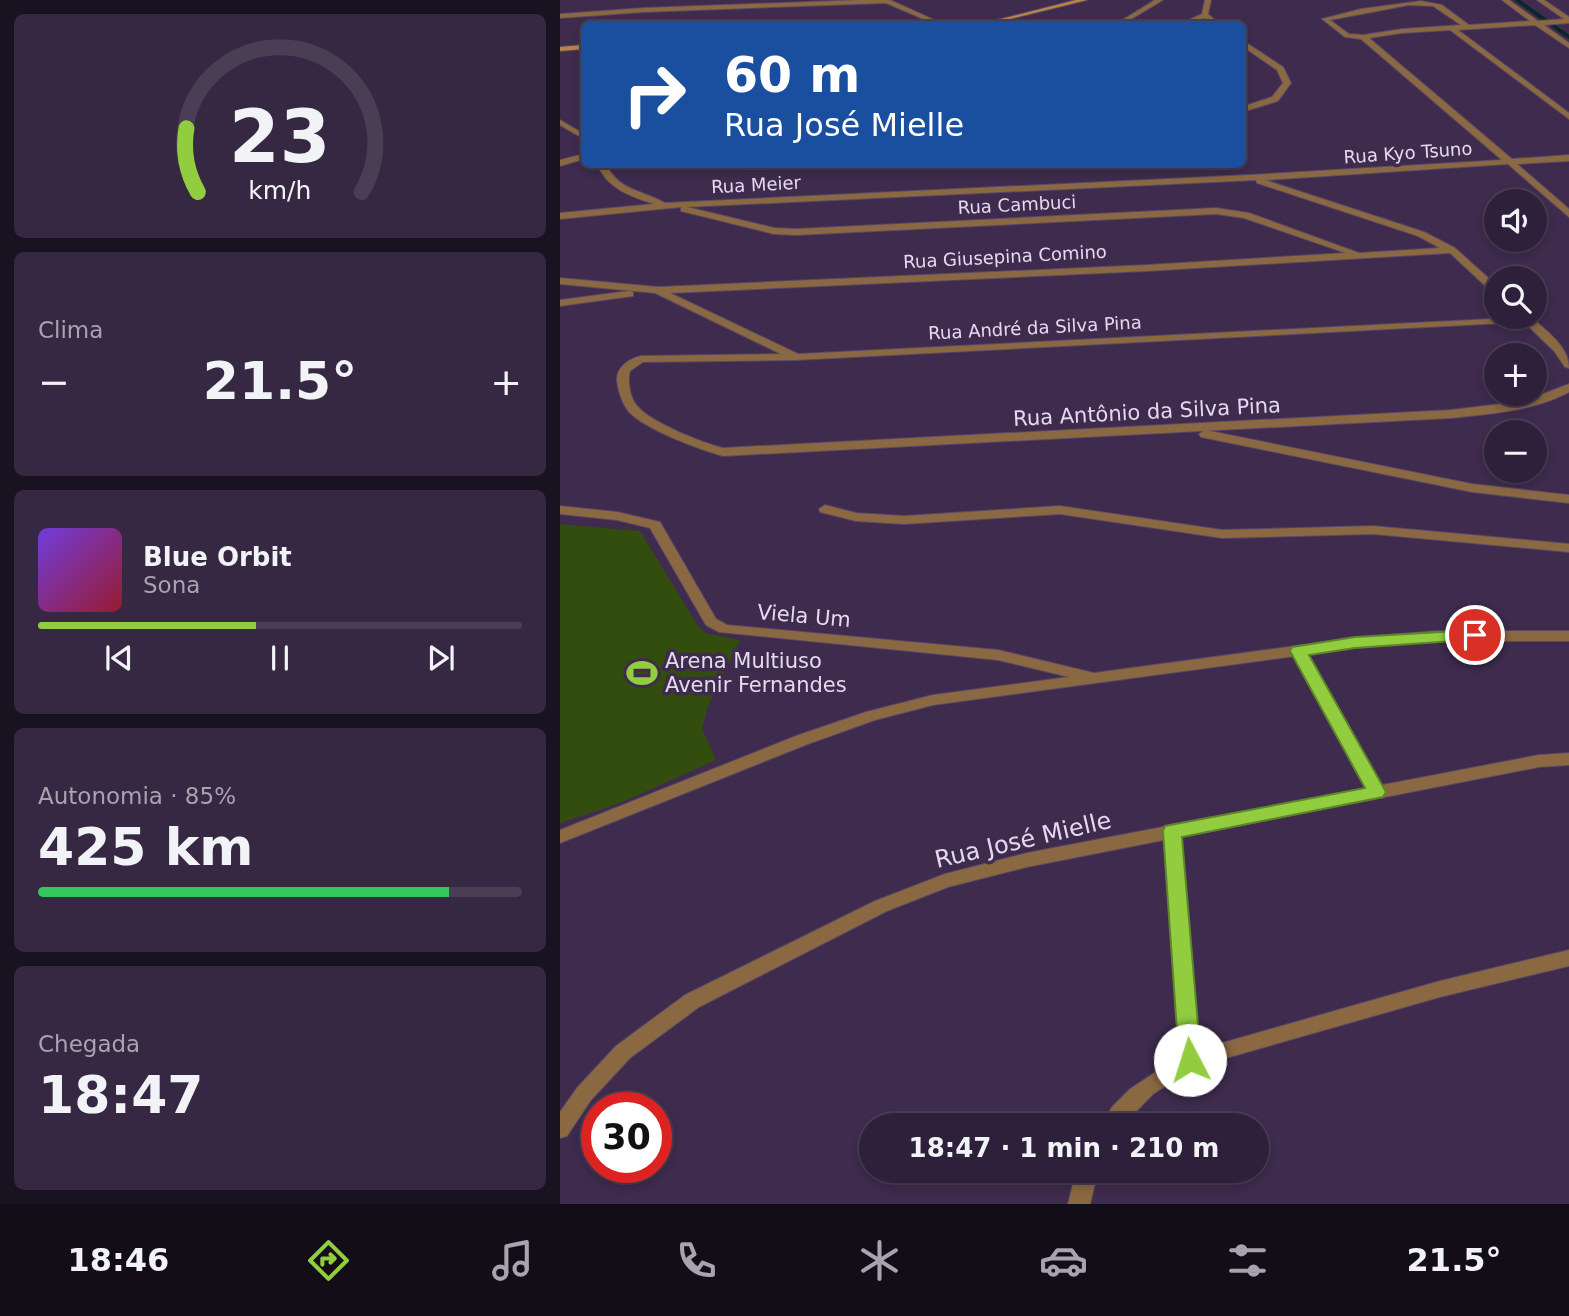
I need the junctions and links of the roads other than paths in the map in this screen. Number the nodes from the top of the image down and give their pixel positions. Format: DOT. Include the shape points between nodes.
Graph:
graph roads {
  1 [pos="886,0"];
  2 [pos="1084,0"];
  3 [pos="1160,0"];
  4 [pos="1207,0"];
  5 [pos="1505,0"];
  6 [pos="1540,0"];
  7 [pos="588,13"];
  8 [pos="1205,15"];
  9 [pos="560,16"];
  10 [pos="1569,20"];
  11 [pos="589,21"];
  12 [pos="933,21"];
  13 [pos="996,21"];
  14 [pos="1124,21"];
  15 [pos="1191,21"];
  16 [pos="1212,21"];
  17 [pos="1537,22"];
  18 [pos="1467,27"];
  19 [pos="1451,28"];
  20 [pos="1363,37"];
  21 [pos="1246,45"];
  22 [pos="1569,46"];
  23 [pos="581,47"];
  24 [pos="560,49"];
  25 [pos="1246,109"];
  26 [pos="1569,117"];
  27 [pos="560,122"];
  28 [pos="581,135"];
  29 [pos="581,158"];
  30 [pos="1569,158"];
  31 [pos="1510,162"];
  32 [pos="560,163"];
  33 [pos="602,168"];
  34 [pos="1249,178"];
  35 [pos="669,205"];
  36 [pos="1569,214"];
  37 [pos="560,216"];
  38 [pos="1451,250"];
  39 [pos="1362,256"];
  40 [pos="1484,279"];
  41 [pos="560,281"];
  42 [pos="657,290"];
  43 [pos="560,303"];
  44 [pos="1484,320"];
  45 [pos="1537,329"];
  46 [pos="796,357"];
  47 [pos="1569,365"];
  48 [pos="1569,387"];
  49 [pos="1184,430"];
  50 [pos="1569,499"];
  51 [pos="825,509"];
  52 [pos="560,510"];
  53 [pos="1569,548"];
  54 [pos="1569,636"];
  55 [pos="1298,651"];
  56 [pos="1100,678"];
  57 [pos="1569,759"];
  58 [pos="1377,792"];
  59 [pos="1172,831"];
  60 [pos="560,837"];
  61 [pos="1569,958"];
  62 [pos="1190,1060"];
  63 [pos="1119,1113"];
  64 [pos="560,1129"];
  65 [pos="1083,1183"];
  66 [pos="1077,1203"];
  1 -- 7 [label="street"];
  1 -- 12 [label="street"];
  2 -- 13 [label="main road"];
  3 -- 14 [label="street"];
  4 -- 8 [label="street"];
  5 -- 17 [label="street"];
  6 -- 10 [label="street"];
  7 -- 9 [label="street"];
  7 -- 11 [label="street"];
  8 -- 15 [label="street"];
  8 -- 16 [label="street"];
  10 -- 17 [label="street"];
  17 -- 18 [label="street"];
  17 -- 22 [label="street"];
  18 -- 19 [label="street"];
  18 -- 20 [label="street" via="1433,4 1408,3 1325,19 1346,36"];
  19 -- 20 [label="street"];
  19 -- 26 [label="street"];
  20 -- 31 [label="street"];
  21 -- 25 [label="street" via="1280,69 1287,83 1275,99"];
  23 -- 24 [label="main road"];
  27 -- 28 [label="street"];
  29 -- 32 [label="street"];
  30 -- 31 [label="street, Rua Kyo Tsuno"];
  31 -- 34 [label="street, Rua Kyo Tsuno"];
  31 -- 36 [label="street"];
  33 -- 35 [label="street" via="617,187"];
  34 -- 35 [label="street, Rua Meier"];
  34 -- 38 [label="street" via="1421,234"];
  35 -- 37 [label="street, Rua Meier"];
  35 -- 39 [label="street, Rua Cambuci" via="774,231 797,232 1216,211 1246,215"];
  38 -- 39 [label="street, Rua Giusepina Comino"];
  38 -- 40 [label="street"];
  39 -- 42 [label="street, Rua Giusepina Comino"];
  41 -- 42 [label="street, Rua André da Silva Pina"];
  42 -- 43 [label="street, Rua Giusepina Comino"];
  42 -- 46 [label="street, Rua André da Silva Pina"];
  44 -- 46 [label="street, Rua André da Silva Pina"];
  45 -- 47 [label="street"];
  46 -- 49 [label="street, Rua Antônio da Silva Pina" via="652,358 629,364 621,383 632,409 700,446 723,452"];
  48 -- 49 [label="street, Rua Antônio da Silva Pina" via="1559,394 1499,410"];
  49 -- 50 [label="street" via="1472,488"];
  51 -- 53 [label="street" via="856,517 904,520 1060,510 1222,534 1373,530"];
  52 -- 56 [label="street, Viela Um" via="655,525 711,622 724,629 998,655"];
  54 -- 55 [label="street" via="1436,636"];
  55 -- 56 [label="street"];
  55 -- 58 [label="lane"];
  56 -- 60 [label="street" via="933,700 871,716"];
  57 -- 58 [label="street, Rua José Mielle"];
  58 -- 59 [label="street, Rua José Mielle"];
  59 -- 62 [label="street"];
  59 -- 64 [label="street, Rua José Mielle" via="945,881 881,906 692,1001 623,1052 584,1094"];
  61 -- 62 [label="street" via="1440,989"];
  62 -- 63 [label="street" via="1153,1081"];
  65 -- 66 [label="street"];
}
